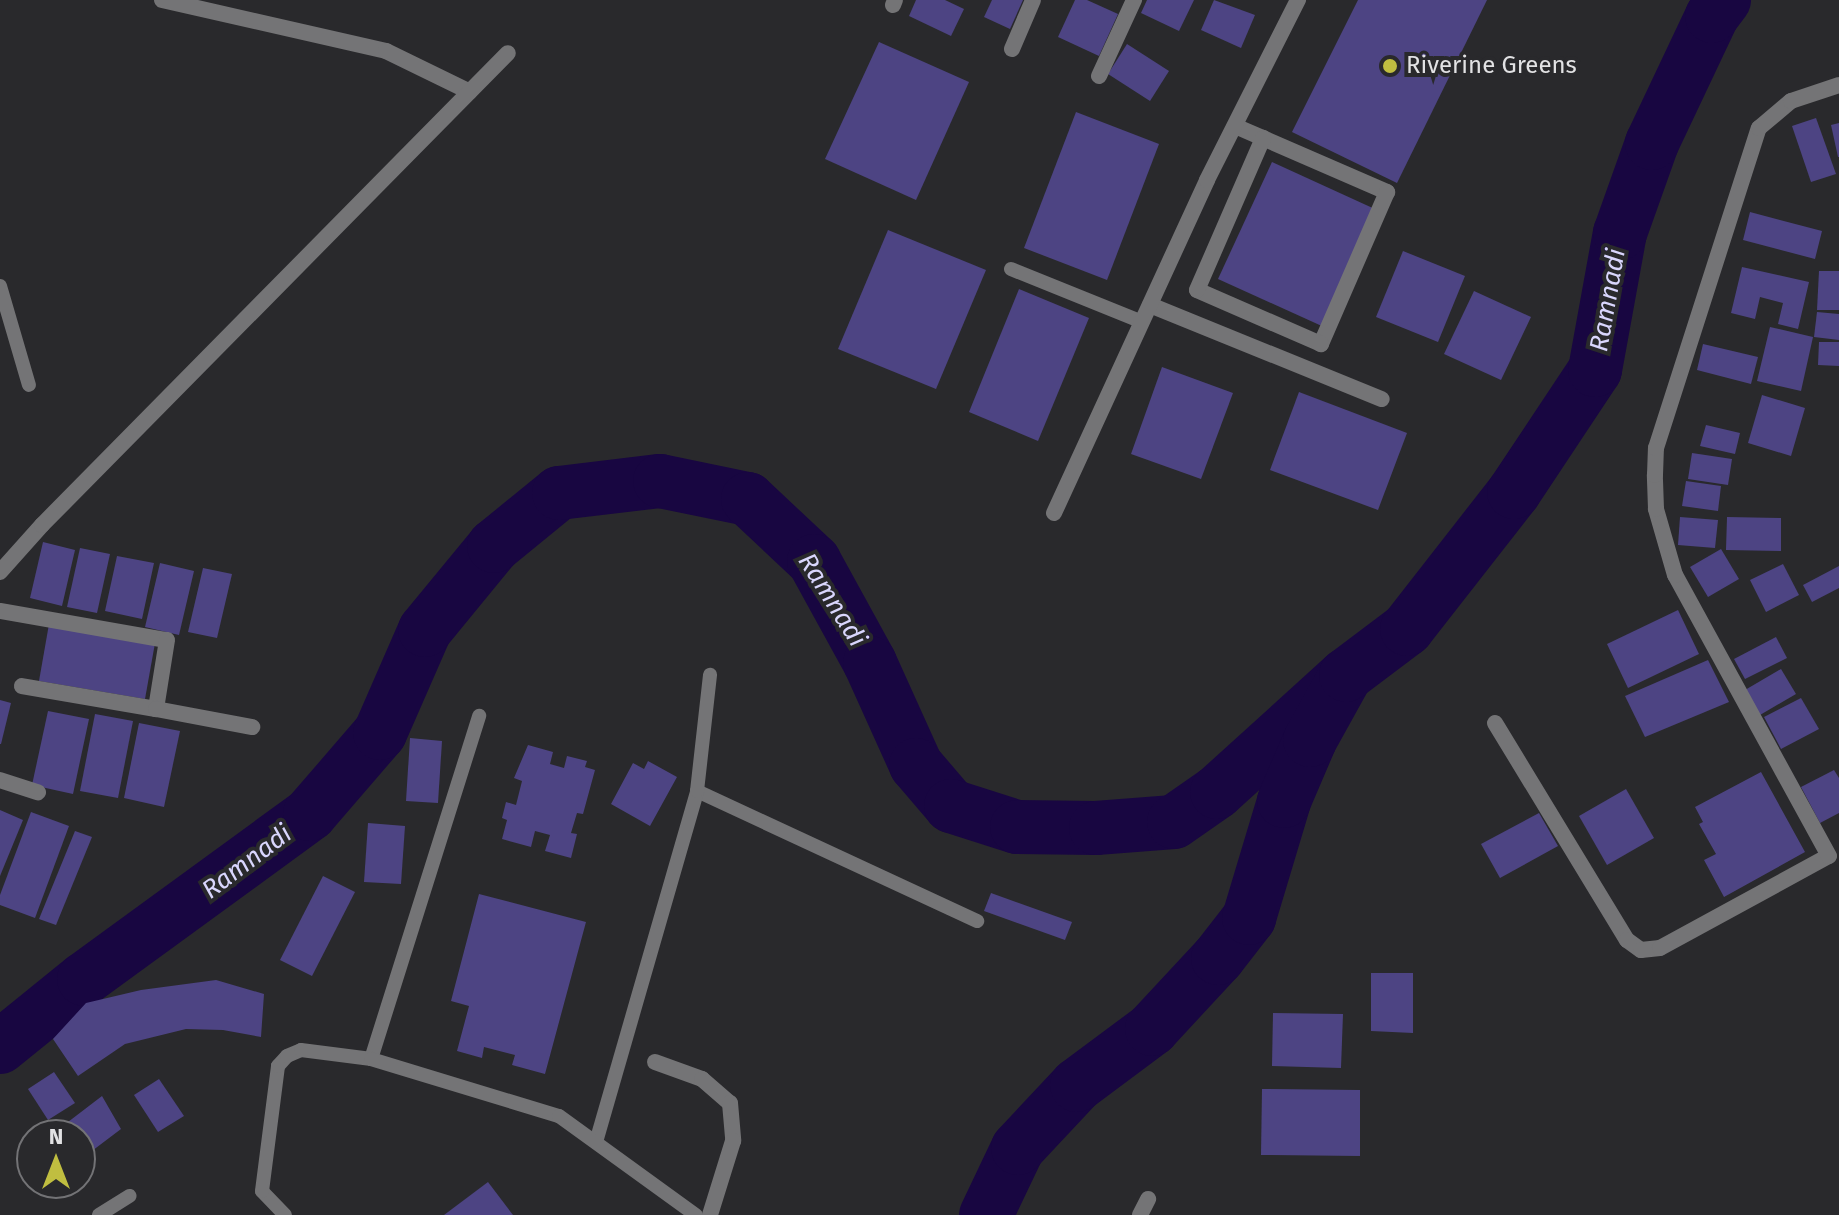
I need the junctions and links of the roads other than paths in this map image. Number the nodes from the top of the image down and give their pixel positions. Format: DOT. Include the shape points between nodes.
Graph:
graph roads {
  1 [pos="162,0"];
  2 [pos="1033,0"];
  3 [pos="1134,0"];
  4 [pos="1298,0"];
  5 [pos="1012,49"];
  6 [pos="508,53"];
  7 [pos="1099,76"];
  8 [pos="1839,85"];
  9 [pos="470,92"];
  10 [pos="1235,126"];
  11 [pos="1263,138"];
  12 [pos="1011,269"];
  13 [pos="0,286"];
  14 [pos="1150,305"];
  15 [pos="1142,322"];
  16 [pos="29,385"];
  17 [pos="1382,399"];
  18 [pos="1054,513"];
  19 [pos="0,572"];
  20 [pos="0,611"];
  21 [pos="710,675"];
  22 [pos="22,686"];
  23 [pos="156,709"];
  24 [pos="479,716"];
  25 [pos="1495,723"];
  26 [pos="252,727"];
  27 [pos="0,780"];
  28 [pos="697,791"];
  29 [pos="38,792"];
  30 [pos="977,921"];
  31 [pos="371,1059"];
  32 [pos="655,1062"];
  33 [pos="596,1142"];
  34 [pos="129,1196"];
  35 [pos="1148,1199"];
  36 [pos="99,1215"];
  37 [pos="285,1215"];
  38 [pos="696,1215"];
  39 [pos="710,1215"];
  40 [pos="1140,1215"];
  1 -- 9 [label="street" via="386,51"];
  2 -- 5 [label="street"];
  3 -- 7 [label="street"];
  4 -- 10 [label="street"];
  6 -- 9 [label="street"];
  8 -- 25 [label="street" via="1791,101 1759,128 1656,448 1655,475 1656,509 1675,575 1829,856 1660,948 1641,950 1627,940"];
  9 -- 19 [label="street"];
  10 -- 11 [label="street"];
  10 -- 14 [label="street"];
  11 -- 11 [label="street" via="1387,192 1321,344 1197,290"];
  12 -- 15 [label="lane"];
  13 -- 16 [label="lane"];
  14 -- 15 [label="street"];
  14 -- 17 [label="street"];
  15 -- 18 [label="street"];
  20 -- 23 [label="street" via="167,640"];
  21 -- 28 [label="lane"];
  22 -- 23 [label="street"];
  23 -- 26 [label="street"];
  24 -- 31 [label="lane"];
  27 -- 29 [label="street"];
  28 -- 30 [label="lane"];
  28 -- 33 [label="lane"];
  31 -- 33 [label="lane" via="559,1116"];
  31 -- 37 [label="lane" via="301,1050 278,1066 262,1191"];
  32 -- 39 [label="street" via="702,1079 730,1103 733,1141"];
  33 -- 38 [label="lane"];
  34 -- 36 [label="lane"];
  35 -- 40 [label="street"];
}
